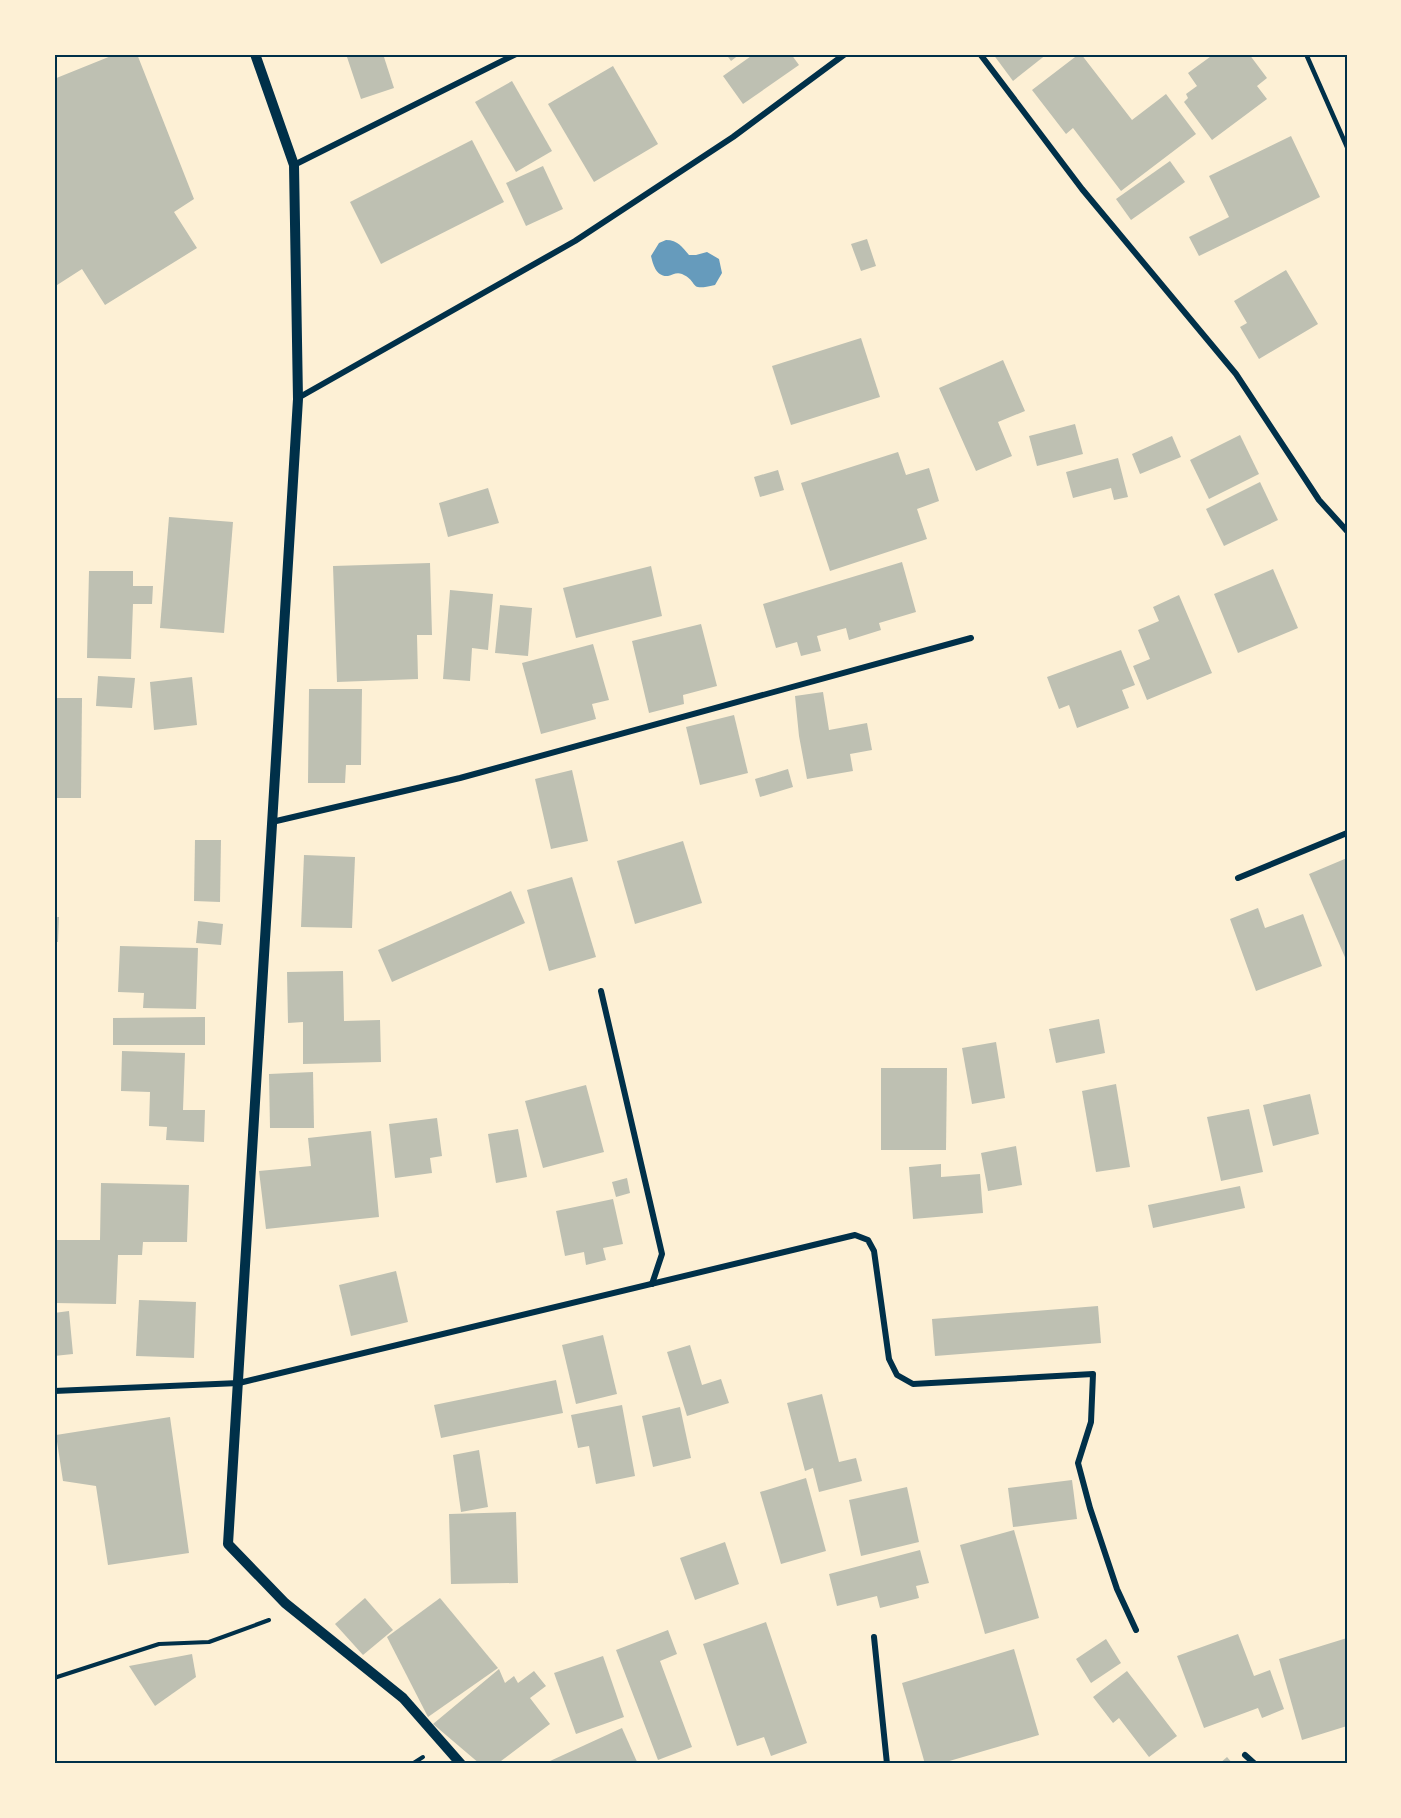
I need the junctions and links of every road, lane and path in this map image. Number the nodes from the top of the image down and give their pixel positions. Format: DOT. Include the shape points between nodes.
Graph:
graph roads {
  1 [pos="255,54"];
  2 [pos="516,54"];
  3 [pos="845,54"];
  4 [pos="980,54"];
  5 [pos="1306,54"];
  6 [pos="1347,144"];
  7 [pos="294,165"];
  8 [pos="298,399"];
  9 [pos="1347,531"];
  10 [pos="971,638"];
  11 [pos="272,822"];
  12 [pos="1347,833"];
  13 [pos="1238,878"];
  14 [pos="601,991"];
  15 [pos="652,1284"];
  16 [pos="239,1383"];
  17 [pos="54,1390"];
  18 [pos="295,1611"];
  19 [pos="1136,1630"];
  20 [pos="874,1636"];
  21 [pos="54,1678"];
  22 [pos="1245,1755"];
  23 [pos="461,1764"];
  24 [pos="886,1764"];
  25 [pos="1255,1764"];
  1 -- 7 [label="street"];
  2 -- 7 [label="street"];
  3 -- 8 [label="street" via="733,136 575,241"];
  4 -- 9 [label="street" via="1082,189 1236,374 1319,500"];
  5 -- 6 [label="lane"];
  7 -- 8 [label="street"];
  8 -- 11 [label="street"];
  10 -- 11 [label="street" via="460,778"];
  11 -- 16 [label="street"];
  12 -- 13 [label="street"];
  14 -- 15 [label="street" via="662,1254"];
  15 -- 16 [label="street"];
  15 -- 19 [label="street" via="855,1234 868,1240 874,1251 889,1359 897,1375 913,1384 1093,1374 1091,1422 1078,1463 1114,1579"];
  16 -- 17 [label="street"];
  16 -- 18 [label="street" via="228,1544"];
  18 -- 21 [label="path" via="208,1642 159,1644"];
  18 -- 23 [label="street" via="403,1698"];
  20 -- 24 [label="street"];
  22 -- 25 [label="street"];
}
